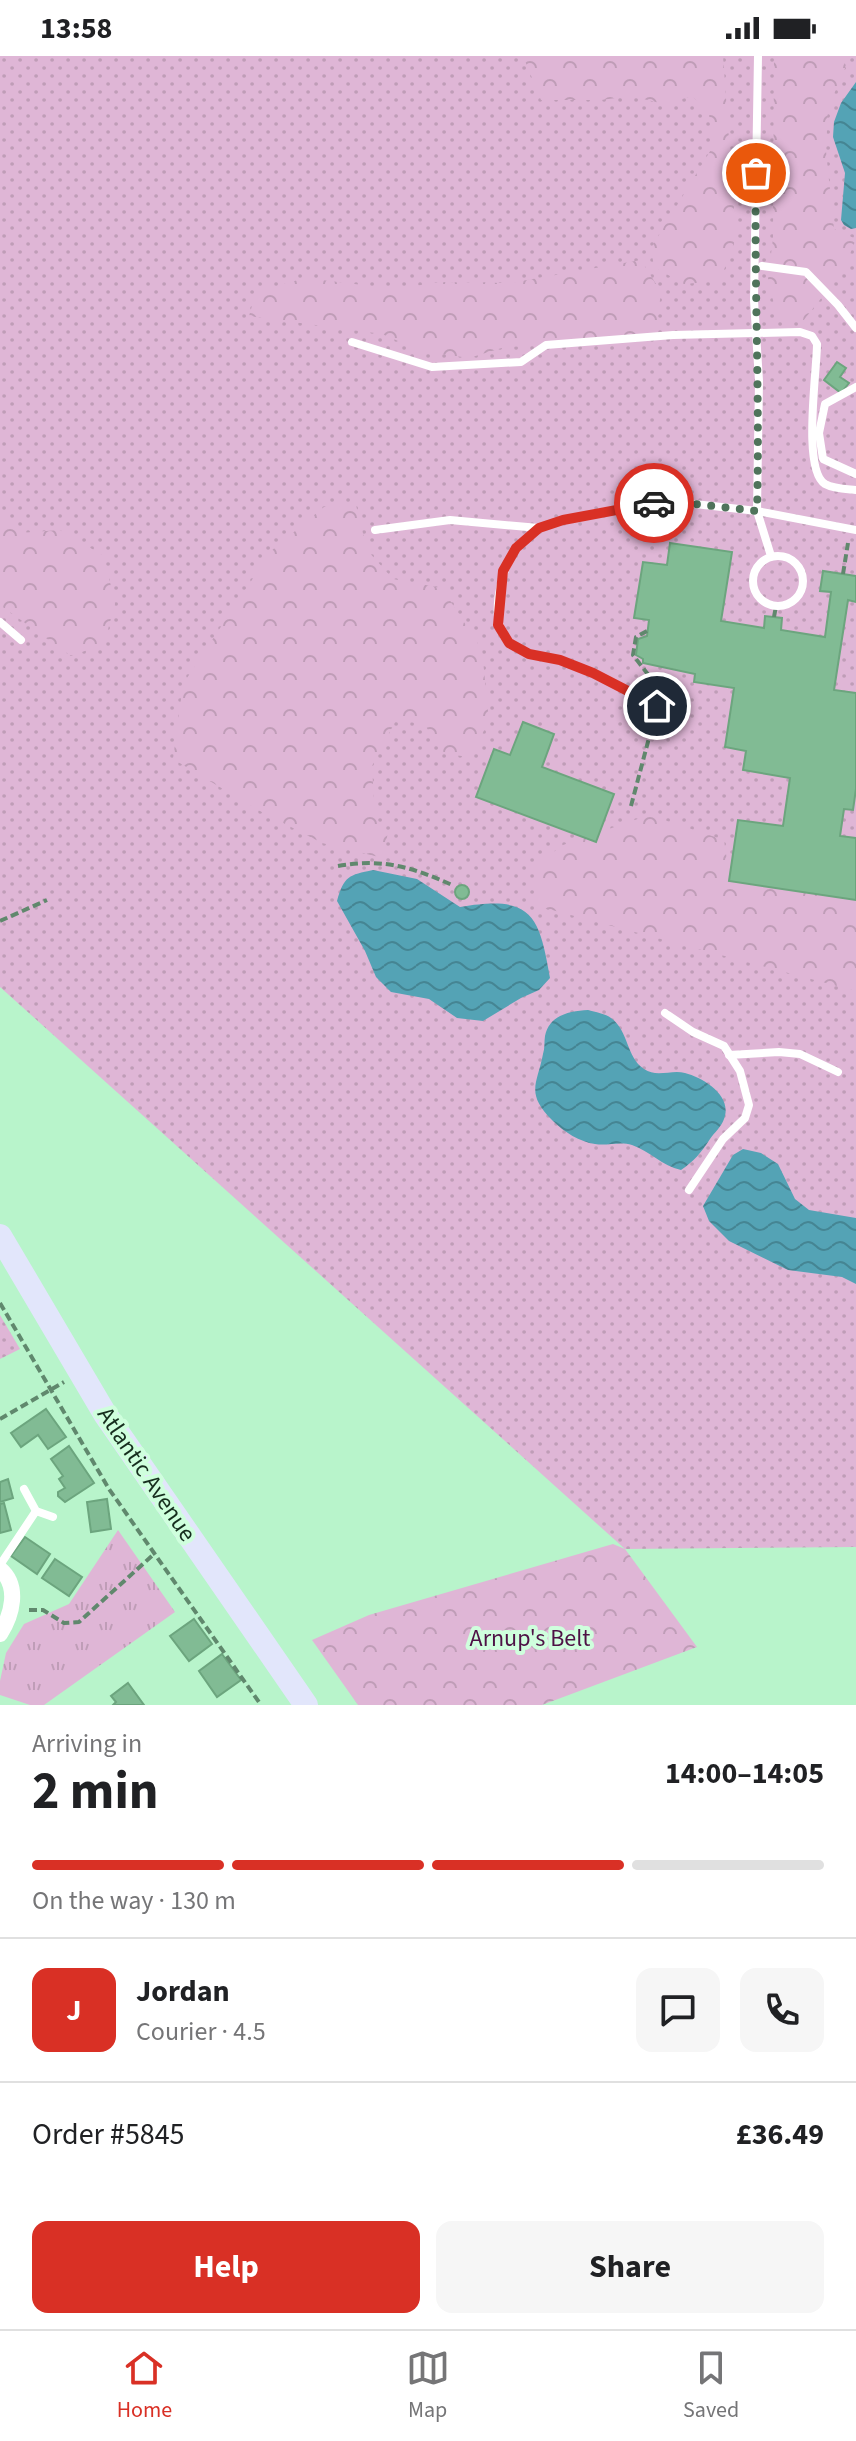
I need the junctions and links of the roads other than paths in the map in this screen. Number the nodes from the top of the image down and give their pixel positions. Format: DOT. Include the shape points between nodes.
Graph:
graph roads {
  1 [pos="758,56"];
  2 [pos="762,266"];
  3 [pos="856,328"];
  4 [pos="758,332"];
  5 [pos="352,342"];
  6 [pos="856,387"];
  7 [pos="856,474"];
  8 [pos="856,490"];
  9 [pos="757,511"];
  10 [pos="539,528"];
  11 [pos="853,529"];
  12 [pos="375,530"];
  13 [pos="771,556"];
  14 [pos="0,622"];
  15 [pos="21,640"];
  16 [pos="657,706"];
  17 [pos="665,1013"];
  18 [pos="729,1055"];
  19 [pos="838,1072"];
  20 [pos="689,1190"];
  21 [pos="0,1236"];
  22 [pos="24,1489"];
  23 [pos="36,1511"];
  24 [pos="53,1517"];
  25 [pos="0,1567"];
  26 [pos="0,1634"];
  27 [pos="306,1705"];
  1 -- 4 [label="lane"];
  2 -- 3 [label="lane" via="806,272"];
  4 -- 5 [label="lane" via="546,345 521,362 432,367"];
  4 -- 8 [label="lane" via="800,332 817,344 814,470 823,483"];
  4 -- 9 [label="lane"];
  6 -- 7 [label="lane" via="825,404 819,433 823,459"];
  9 -- 10 [label="lane" via="668,501"];
  9 -- 11 [label="lane"];
  9 -- 13 [label="lane"];
  10 -- 12 [label="lane" via="450,520"];
  10 -- 16 [label="lane" via="516,548 503,571 498,625 509,643 593,673"];
  13 -- 13 [label="lane" via="754,572 754,587 762,600 785,605 799,594 801,569 788,558"];
  14 -- 15 [label="lane"];
  17 -- 18 [label="lane" via="724,1046"];
  18 -- 19 [label="lane" via="800,1054"];
  18 -- 20 [label="lane" via="740,1071 749,1105 745,1118 723,1139"];
  21 -- 27 [label="street, Atlantic Avenue" via="105,1414"];
  22 -- 23 [label="lane"];
  23 -- 24 [label="lane"];
  23 -- 25 [label="lane"];
  25 -- 26 [label="street" via="13,1596"];
}
